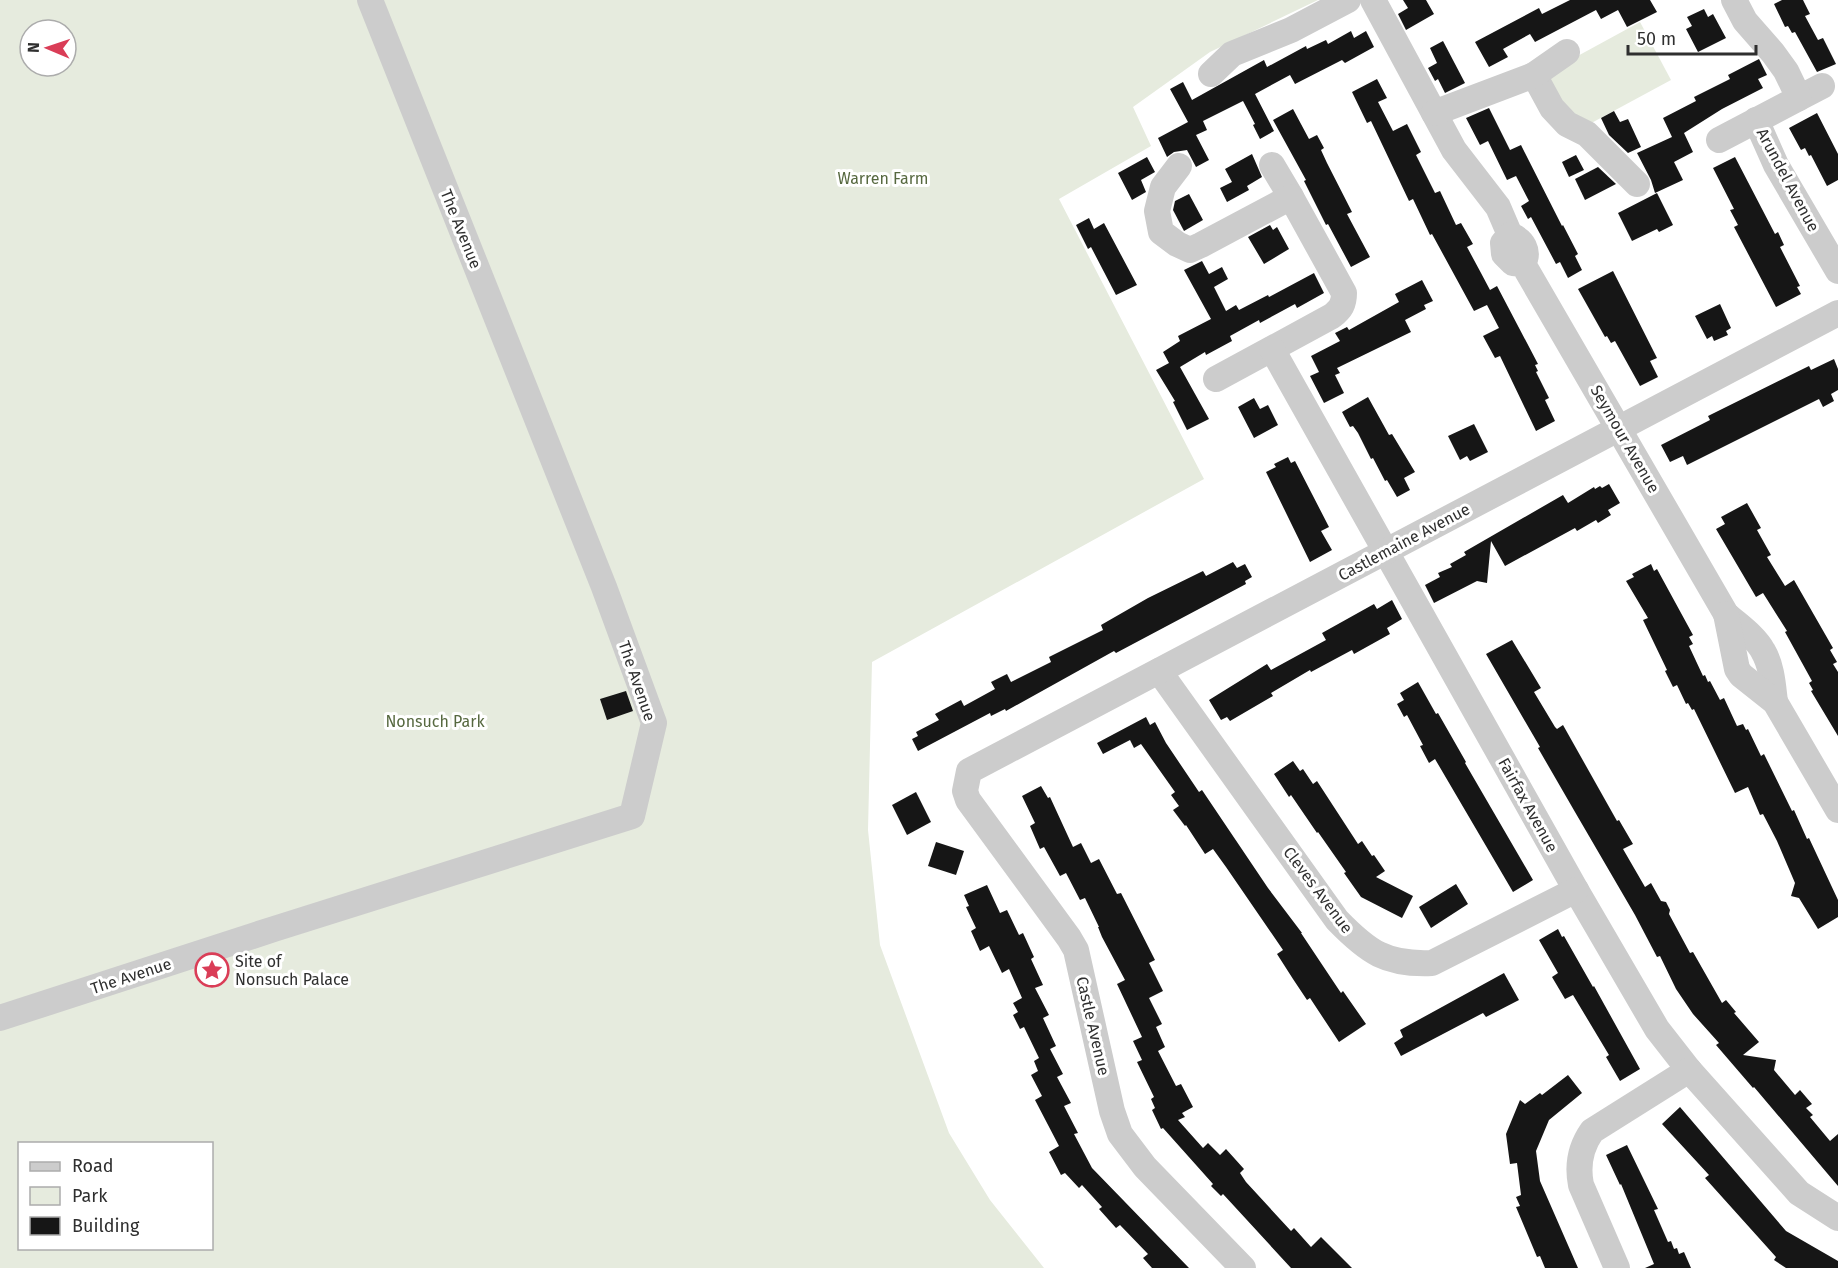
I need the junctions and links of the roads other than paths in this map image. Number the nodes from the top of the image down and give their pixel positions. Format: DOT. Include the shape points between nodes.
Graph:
graph roads {
  1 [pos="370,0"];
  2 [pos="1348,0"];
  3 [pos="1373,0"];
  4 [pos="1734,0"];
  5 [pos="1567,52"];
  6 [pos="1211,74"];
  7 [pos="1534,75"];
  8 [pos="1822,86"];
  9 [pos="1799,98"];
  10 [pos="1434,113"];
  11 [pos="1756,120"];
  12 [pos="1719,141"];
  13 [pos="1272,165"];
  14 [pos="1179,166"];
  15 [pos="1638,184"];
  16 [pos="1291,197"];
  17 [pos="1838,271"];
  18 [pos="1838,312"];
  19 [pos="1272,349"];
  20 [pos="1216,379"];
  21 [pos="1618,427"];
  22 [pos="1385,552"];
  23 [pos="1159,671"];
  24 [pos="969,771"];
  25 [pos="1838,810"];
  26 [pos="1576,890"];
  27 [pos="0,1018"];
  28 [pos="1689,1070"];
  29 [pos="1838,1218"];
  30 [pos="1243,1268"];
  31 [pos="1617,1268"];
  1 -- 27 [label="street, The Avenue" via="654,723 632,816"];
  2 -- 6 [label="street" via="1291,30 1232,54"];
  3 -- 10 [label="street, Seymour Avenue"];
  4 -- 9 [label="street" via="1745,21 1786,70"];
  5 -- 7 [label="street"];
  7 -- 10 [label="street"];
  7 -- 15 [label="street" via="1552,108 1567,124 1587,134"];
  8 -- 9 [label="street, Arundel Avenue"];
  9 -- 11 [label="street, Arundel Avenue"];
  10 -- 21 [label="street, Seymour Avenue" via="1454,150 1498,207 1510,235 1503,243 1504,254 1513,263 1523,264"];
  11 -- 12 [label="street, Arundel Avenue"];
  11 -- 17 [label="street, Arundel Avenue" via="1776,165"];
  13 -- 16 [label="street"];
  14 -- 16 [label="street" via="1163,187 1156,211 1161,232 1190,250"];
  16 -- 19 [label="street" via="1344,293 1344,302 1332,316"];
  18 -- 21 [label="street, Castlemaine Avenue"];
  19 -- 20 [label="street"];
  19 -- 22 [label="street, Fairfax Avenue"];
  21 -- 22 [label="street, Castlemaine Avenue"];
  21 -- 25 [label="street, Seymour Avenue" via="1726,614 1737,669 1775,702"];
  22 -- 23 [label="street, Castlemaine Avenue"];
  22 -- 26 [label="street, Fairfax Avenue"];
  23 -- 24 [label="street, Castlemaine Avenue"];
  23 -- 26 [label="street, Cleves Avenue" via="1337,920 1374,953 1394,962 1432,963"];
  24 -- 30 [label="street, Castle Avenue" via="965,791 968,800 1076,950 1120,1134 1145,1167"];
  26 -- 28 [label="street, Fairfax Avenue" via="1657,1029"];
  28 -- 29 [label="street, Fairfax Avenue" via="1799,1193"];
  28 -- 31 [label="street" via="1592,1131 1584,1143 1578,1173 1581,1185"];
}
